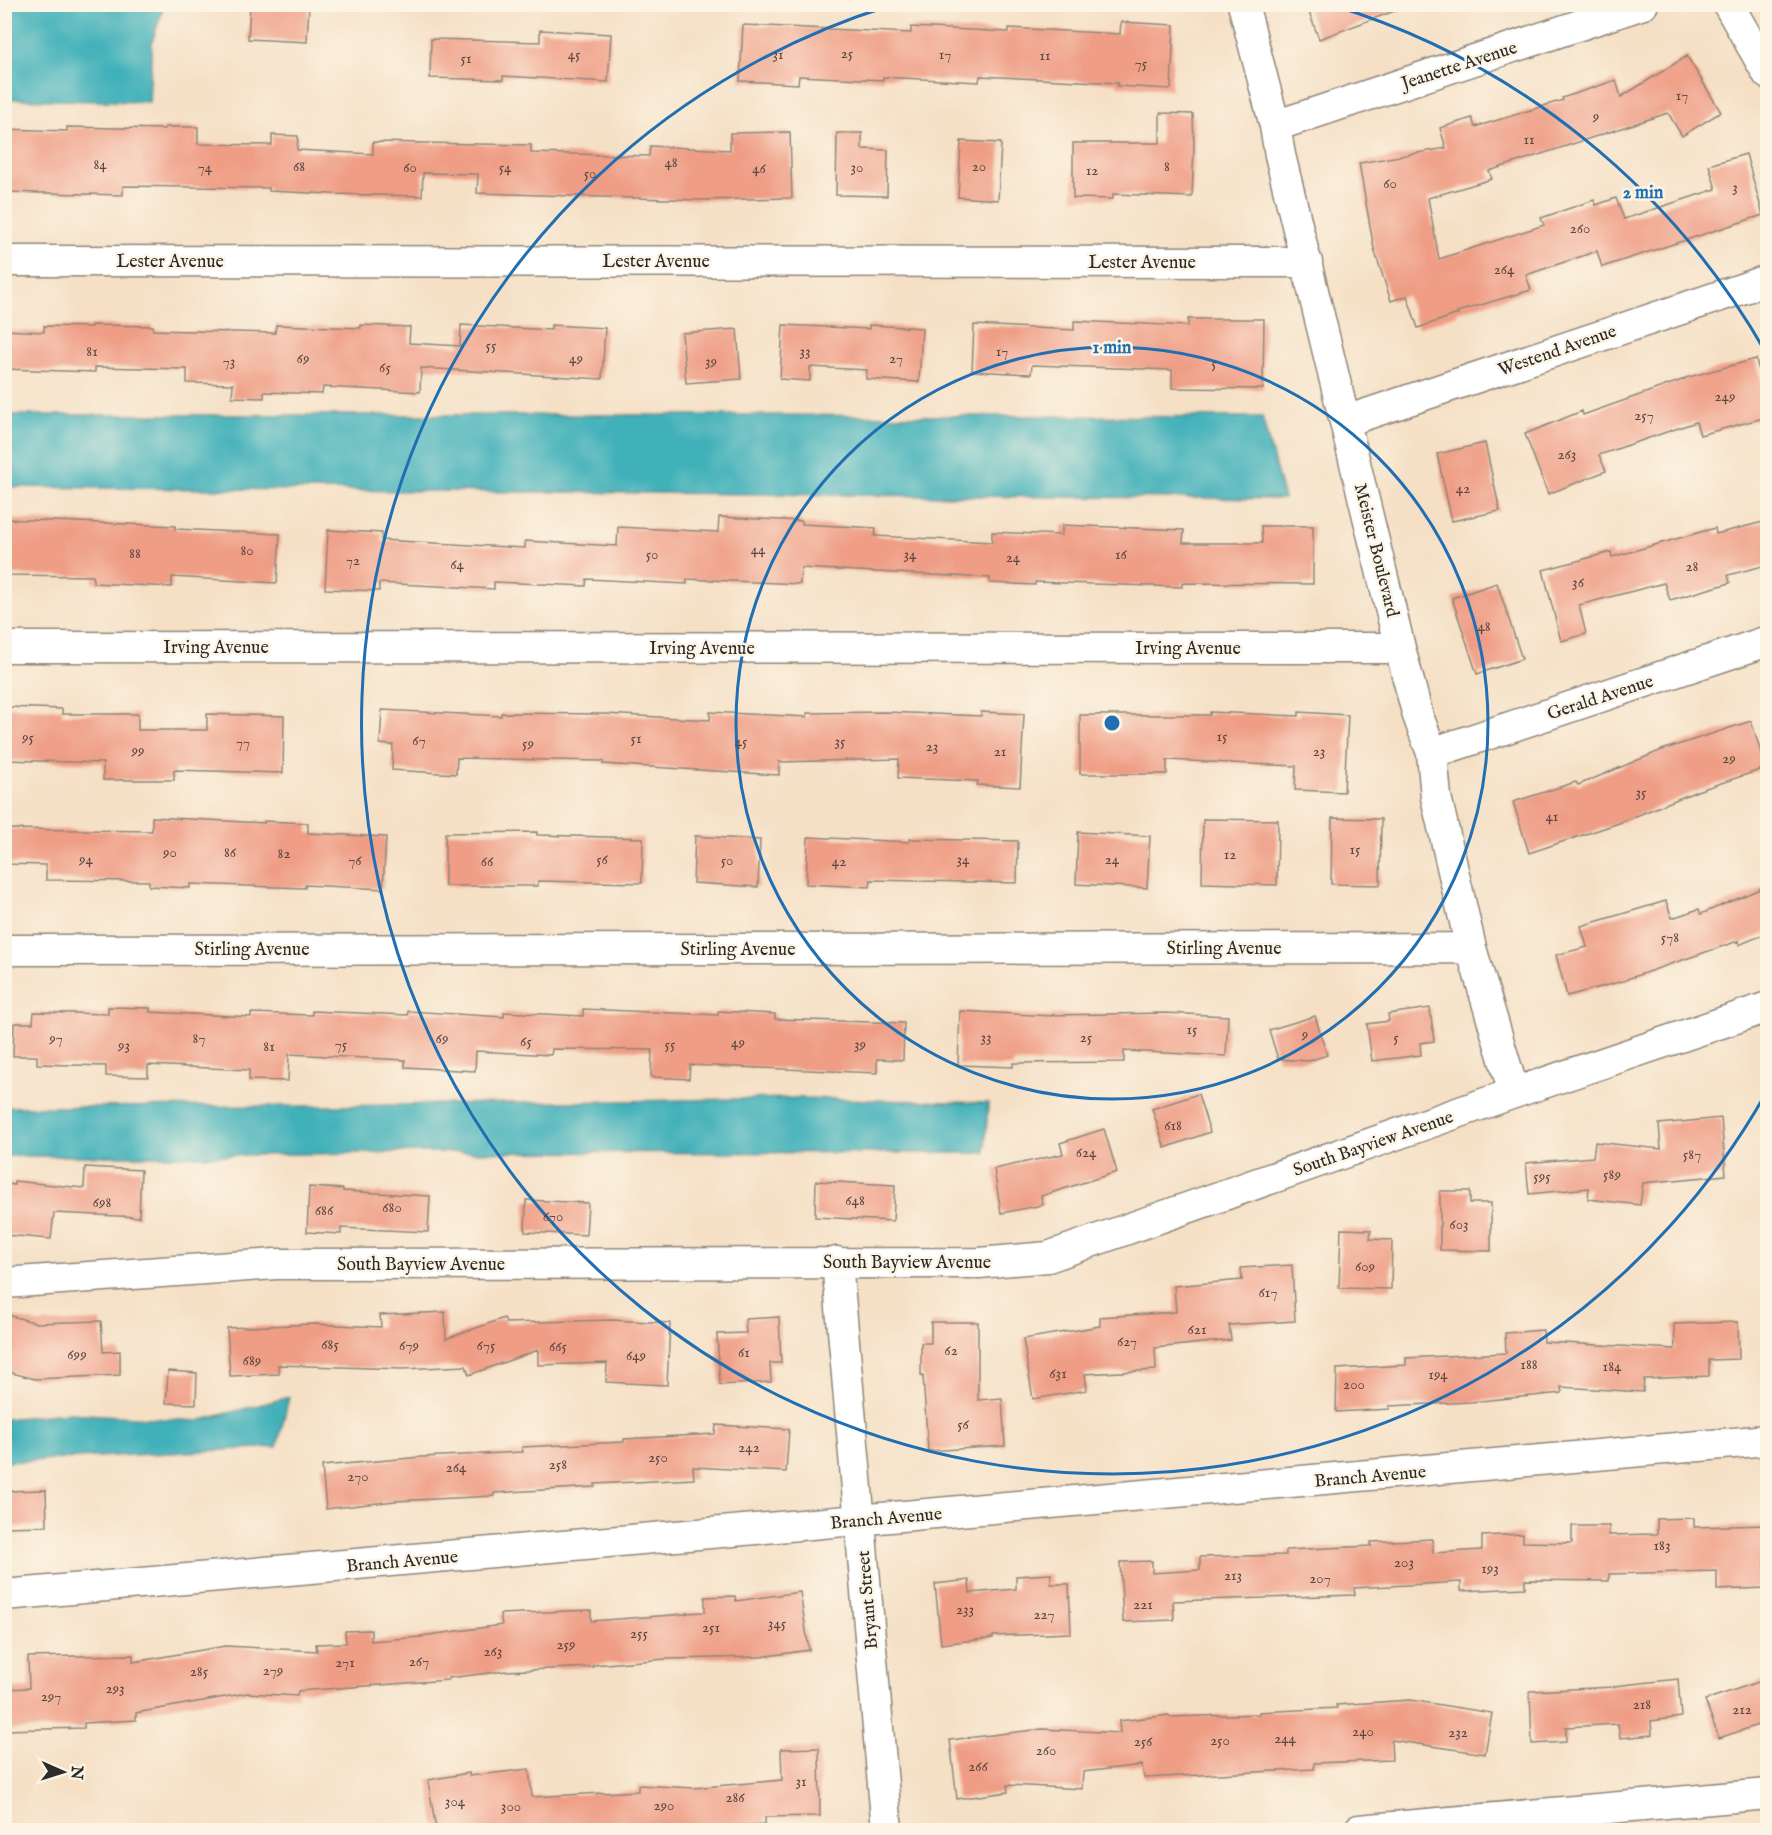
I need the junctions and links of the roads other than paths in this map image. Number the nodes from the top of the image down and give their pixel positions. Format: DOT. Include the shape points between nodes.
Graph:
graph roads {
  1 [pos="1244,4"];
  2 [pos="1643,4"];
  3 [pos="1728,4"];
  4 [pos="1767,74"];
  5 [pos="1275,126"];
  6 [pos="4,261"];
  7 [pos="1307,262"];
  8 [pos="1767,280"];
  9 [pos="1346,421"];
  10 [pos="1767,641"];
  11 [pos="4,647"];
  12 [pos="1400,648"];
  13 [pos="1432,753"];
  14 [pos="1471,948"];
  15 [pos="4,950"];
  16 [pos="1767,1007"];
  17 [pos="1514,1093"];
  18 [pos="837,1262"];
  19 [pos="4,1283"];
  20 [pos="1767,1440"];
  21 [pos="860,1521"];
  22 [pos="4,1595"];
  23 [pos="1767,1794"];
  24 [pos="887,1830"];
  25 [pos="1359,1830"];
  1 -- 5 [label="street, Meister Boulevard"];
  2 -- 5 [label="street, Jeanette Avenue"];
  3 -- 4 [label="street"];
  5 -- 7 [label="street, Meister Boulevard"];
  6 -- 7 [label="street, Lester Avenue"];
  7 -- 9 [label="street, Meister Boulevard"];
  8 -- 9 [label="street, Westend Avenue"];
  9 -- 12 [label="street, Meister Boulevard"];
  10 -- 13 [label="street, Gerald Avenue"];
  11 -- 12 [label="street, Irving Avenue"];
  12 -- 13 [label="street, Meister Boulevard"];
  13 -- 14 [label="street, Meister Boulevard" via="1436,797"];
  14 -- 15 [label="street, Stirling Avenue"];
  14 -- 17 [label="street, Meister Boulevard"];
  16 -- 17 [label="street, South Bayview Avenue"];
  17 -- 18 [label="street, South Bayview Avenue" via="1048,1257 979,1263"];
  18 -- 19 [label="street, South Bayview Avenue" via="276,1264"];
  18 -- 21 [label="street, Bryant Street"];
  20 -- 21 [label="street, Branch Avenue"];
  21 -- 22 [label="street, Branch Avenue"];
  21 -- 24 [label="street, Bryant Street"];
  23 -- 25 [label="street"];
}
